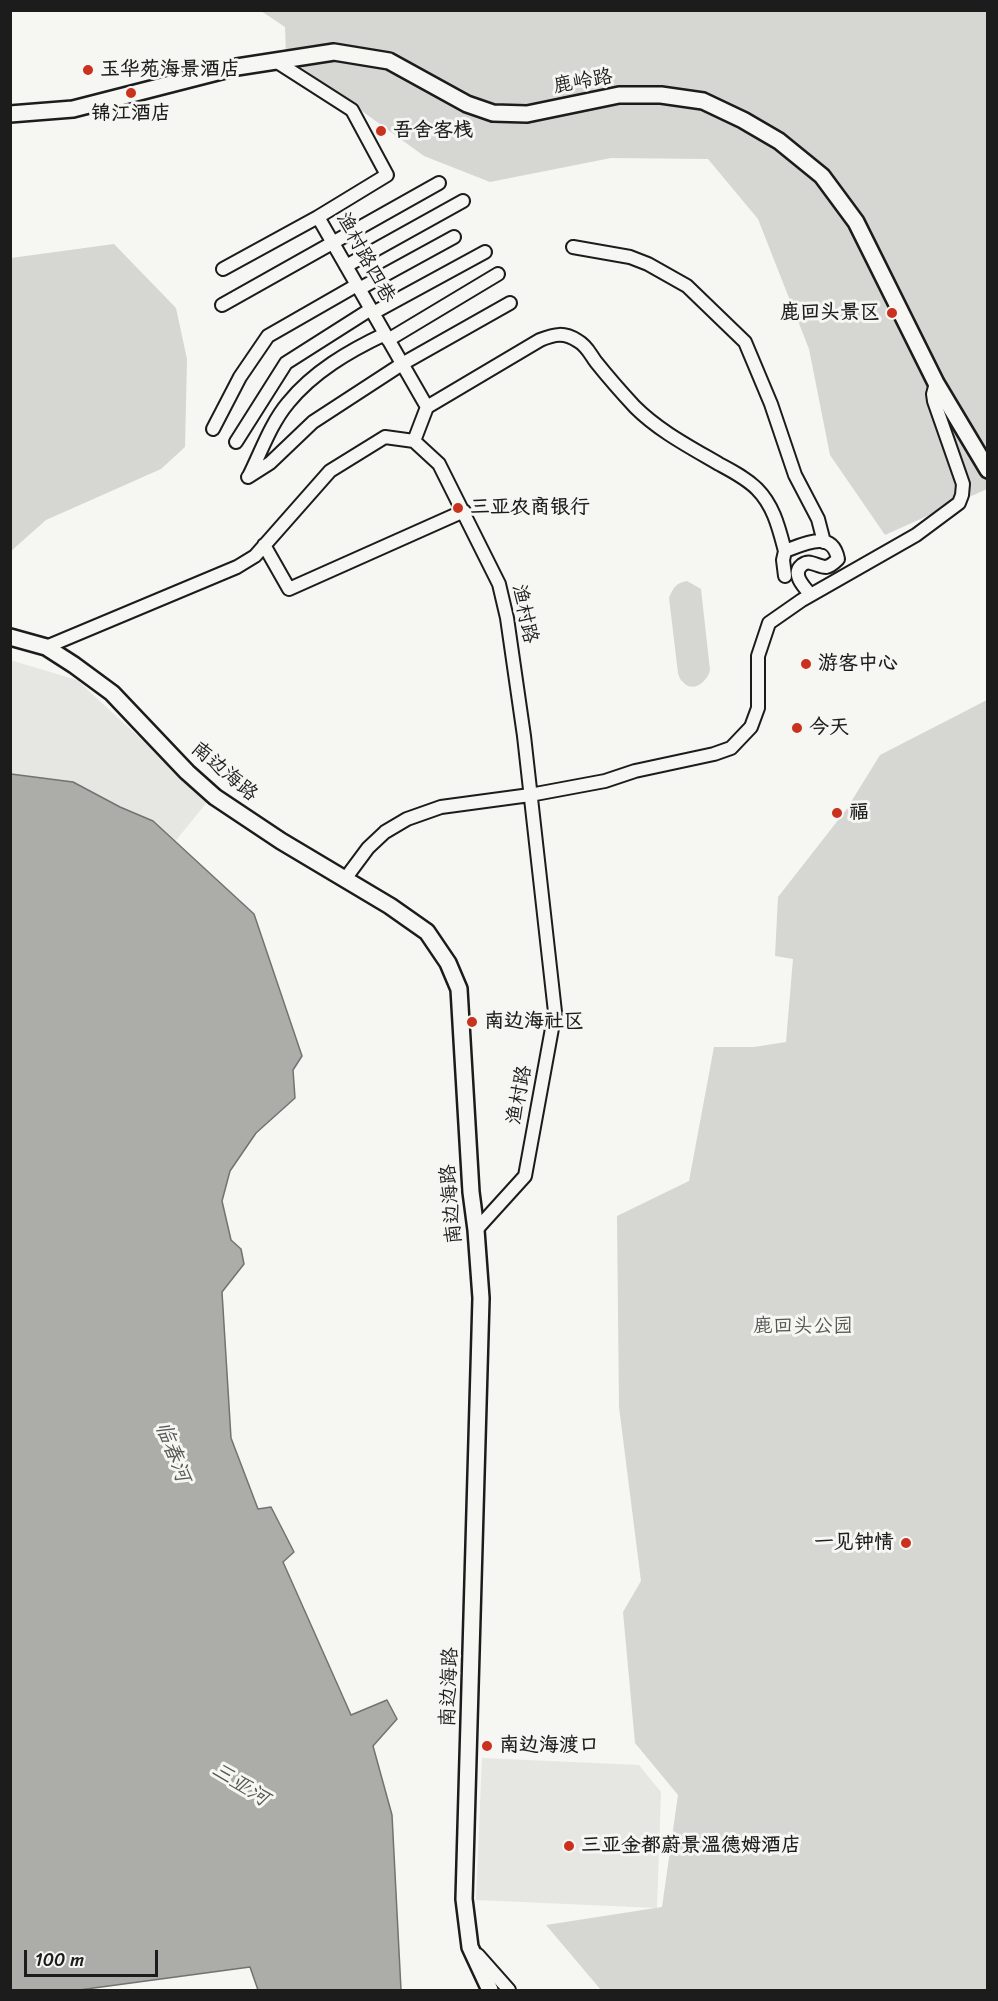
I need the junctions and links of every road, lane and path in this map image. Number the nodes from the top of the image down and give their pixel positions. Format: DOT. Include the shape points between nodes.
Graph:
graph roads {
  1 [pos="274,60"];
  2 [pos="10,114"];
  3 [pos="439,183"];
  4 [pos="463,201"];
  5 [pos="318,217"];
  6 [pos="454,237"];
  7 [pos="332,242"];
  8 [pos="573,248"];
  9 [pos="485,252"];
  10 [pos="346,266"];
  11 [pos="223,269"];
  12 [pos="498,274"];
  13 [pos="358,287"];
  14 [pos="510,303"];
  15 [pos="222,305"];
  16 [pos="372,311"];
  17 [pos="387,337"];
  18 [pos="402,364"];
  19 [pos="936,383"];
  20 [pos="427,407"];
  21 [pos="213,429"];
  22 [pos="414,441"];
  23 [pos="236,442"];
  24 [pos="987,470"];
  25 [pos="464,511"];
  26 [pos="824,542"];
  27 [pos="264,544"];
  28 [pos="785,551"];
  29 [pos="784,576"];
  30 [pos="811,595"];
  31 [pos="10,637"];
  32 [pos="46,647"];
  33 [pos="530,795"];
  34 [pos="345,879"];
  35 [pos="476,1230"];
  36 [pos="470,1947"];
  37 [pos="490,1990"];
  38 [pos="508,1990"];
  1 -- 2 [label="main road, 鹿岭路" via="73,109"];
  1 -- 5 [label="street, 渔村路四巷" via="352,110 387,175"];
  1 -- 19 [label="main road, 鹿岭路" via="334,52 389,61 467,104 493,113 527,114 619,95 662,94 703,101 743,120 779,141 822,176 856,222"];
  3 -- 7 [label="street"];
  4 -- 10 [label="street"];
  5 -- 7 [label="street, 渔村路四巷"];
  5 -- 11 [label="street"];
  6 -- 13 [label="street"];
  7 -- 10 [label="street, 渔村路四巷"];
  7 -- 15 [label="street"];
  8 -- 26 [label="street" via="630,257 648,264 687,286 745,342"];
  9 -- 16 [label="street"];
  10 -- 13 [label="street, 渔村路四巷"];
  12 -- 17 [label="street"];
  13 -- 16 [label="street, 渔村路四巷"];
  13 -- 21 [label="street" via="268,336 240,377"];
  14 -- 18 [label="street"];
  16 -- 17 [label="street, 渔村路四巷"];
  16 -- 23 [label="street" via="286,363"];
  17 -- 18 [label="street, 渔村路四巷"];
  17 -- 18 [label="street" via="349,351 305,385 287,404 248,477 270,463 313,422"];
  18 -- 20 [label="street, 渔村路四巷"];
  19 -- 24 [label="main road, 鹿岭路"];
  19 -- 30 [label="street" via="934,401 963,484 958,503 916,535"];
  20 -- 22 [label="street"];
  20 -- 28 [label="street" via="540,340 564,334 580,341 636,408 663,430 757,489 776,518"];
  22 -- 25 [label="street, 渔村路" via="439,464"];
  22 -- 27 [label="street" via="385,437 330,471"];
  25 -- 27 [label="street" via="289,589"];
  25 -- 33 [label="street, 渔村路" via="499,584 507,618"];
  26 -- 28 [label="street" via="811,541"];
  26 -- 30 [label="street" via="836,550 836,562 826,567 809,562 798,570 802,585"];
  27 -- 32 [label="street" via="255,556 237,567"];
  28 -- 29 [label="street"];
  30 -- 33 [label="street" via="769,623 759,656 758,708 751,727 731,748 605,781"];
  31 -- 32 [label="main road, 南边海路"];
  32 -- 34 [label="main road, 南边海路" via="112,693 215,797"];
  33 -- 34 [label="street" via="441,807 407,819 368,848"];
  33 -- 35 [label="street, 渔村路" via="555,1012 525,1176"];
  34 -- 35 [label="main road, 南边海路" via="427,932 448,963 459,989"];
  35 -- 36 [label="main road, 南边海路" via="481,1298 464,1899"];
  36 -- 37 [label="main road, 南边海路"];
  36 -- 38 [label="street"];
}
